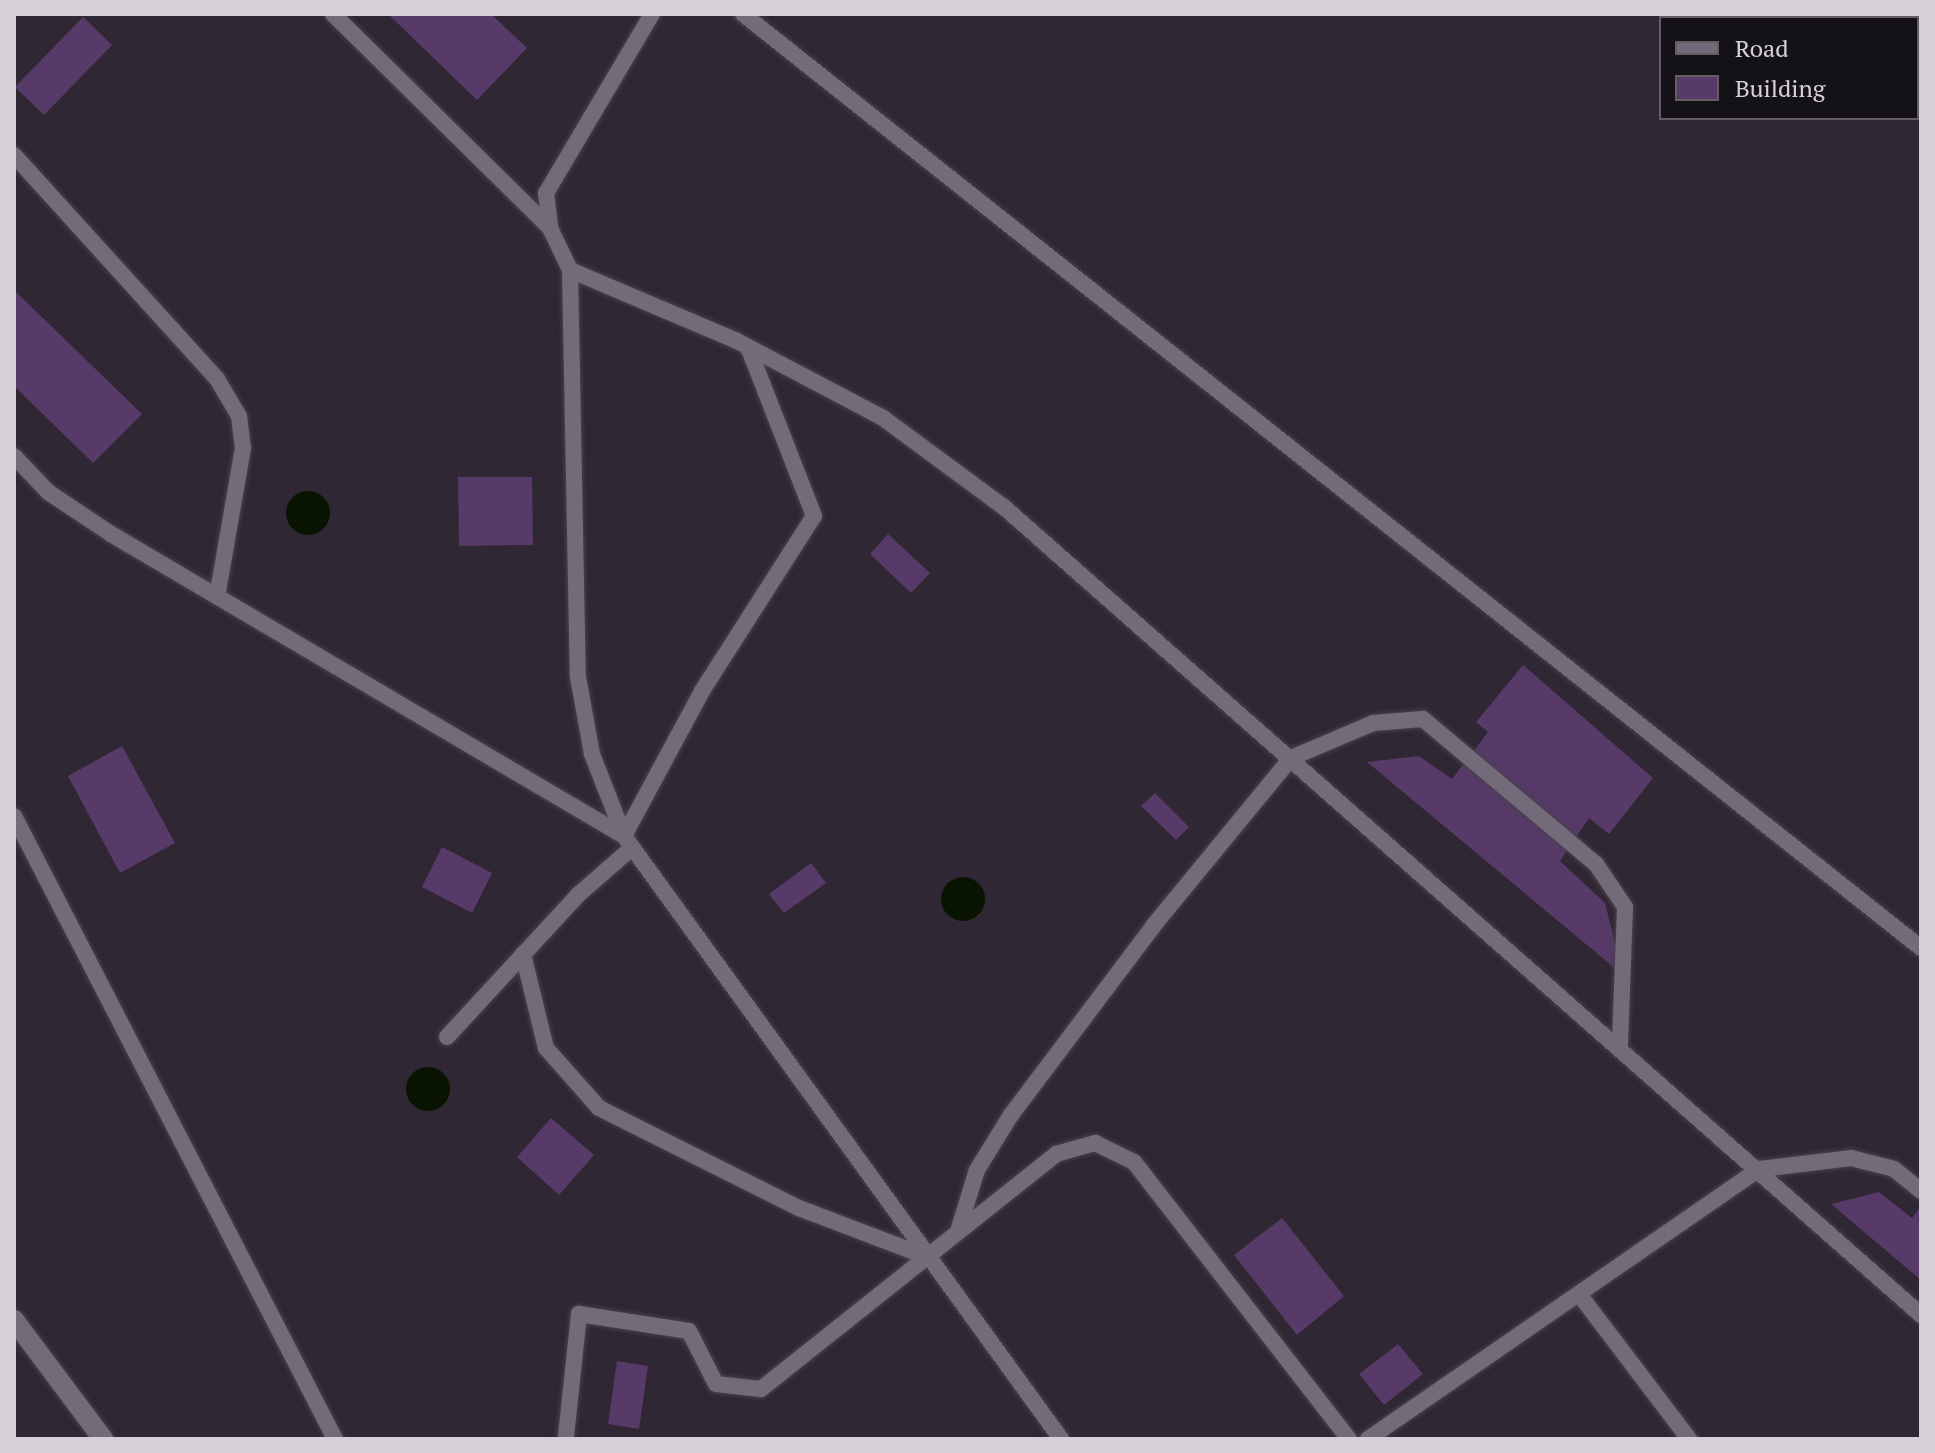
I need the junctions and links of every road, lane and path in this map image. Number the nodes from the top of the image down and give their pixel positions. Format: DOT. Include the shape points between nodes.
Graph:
graph roads {
  1 [pos="333,14"];
  2 [pos="652,14"];
  3 [pos="743,14"];
  4 [pos="14,155"];
  5 [pos="550,228"];
  6 [pos="570,270"];
  7 [pos="748,347"];
  8 [pos="14,456"];
  9 [pos="217,597"];
  10 [pos="1291,758"];
  11 [pos="14,816"];
  12 [pos="628,842"];
  13 [pos="1921,948"];
  14 [pos="523,954"];
  15 [pos="447,1037"];
  16 [pos="1620,1046"];
  17 [pos="1760,1169"];
  18 [pos="1921,1191"];
  19 [pos="959,1228"];
  20 [pos="923,1255"];
  21 [pos="1582,1298"];
  22 [pos="1921,1315"];
  23 [pos="14,1320"];
  24 [pos="566,1436"];
  25 [pos="103,1439"];
  26 [pos="335,1439"];
  27 [pos="1061,1439"];
  28 [pos="1349,1439"];
  29 [pos="1368,1439"];
  30 [pos="1689,1439"];
  1 -- 5 [label="lane"];
  2 -- 5 [label="lane" via="546,193"];
  3 -- 13 [label="lane"];
  4 -- 9 [label="lane" via="217,379 239,416 243,448"];
  5 -- 6 [label="lane"];
  6 -- 7 [label="lane"];
  6 -- 12 [label="lane" via="578,677 592,754"];
  7 -- 10 [label="lane" via="883,418 1005,508"];
  7 -- 12 [label="lane" via="814,516 702,691"];
  8 -- 9 [label="lane" via="48,492"];
  9 -- 12 [label="lane"];
  10 -- 16 [label="lane"];
  10 -- 16 [label="lane" via="1373,723 1423,719 1596,864 1625,907"];
  10 -- 19 [label="lane" via="1011,1115 977,1170"];
  11 -- 26 [label="lane"];
  12 -- 14 [label="lane"];
  12 -- 20 [label="lane"];
  14 -- 15 [label="lane"];
  14 -- 20 [label="lane" via="546,1048 599,1108 799,1208"];
  16 -- 17 [label="lane"];
  17 -- 18 [label="lane" via="1851,1158 1894,1169"];
  17 -- 21 [label="lane"];
  17 -- 22 [label="lane"];
  19 -- 20 [label="lane"];
  19 -- 28 [label="lane" via="1056,1154 1079,1144 1117,1149"];
  20 -- 24 [label="lane" via="761,1389 716,1384 689,1331 579,1314"];
  20 -- 27 [label="lane"];
  21 -- 29 [label="lane"];
  21 -- 30 [label="lane"];
  23 -- 25 [label="street"];
}
